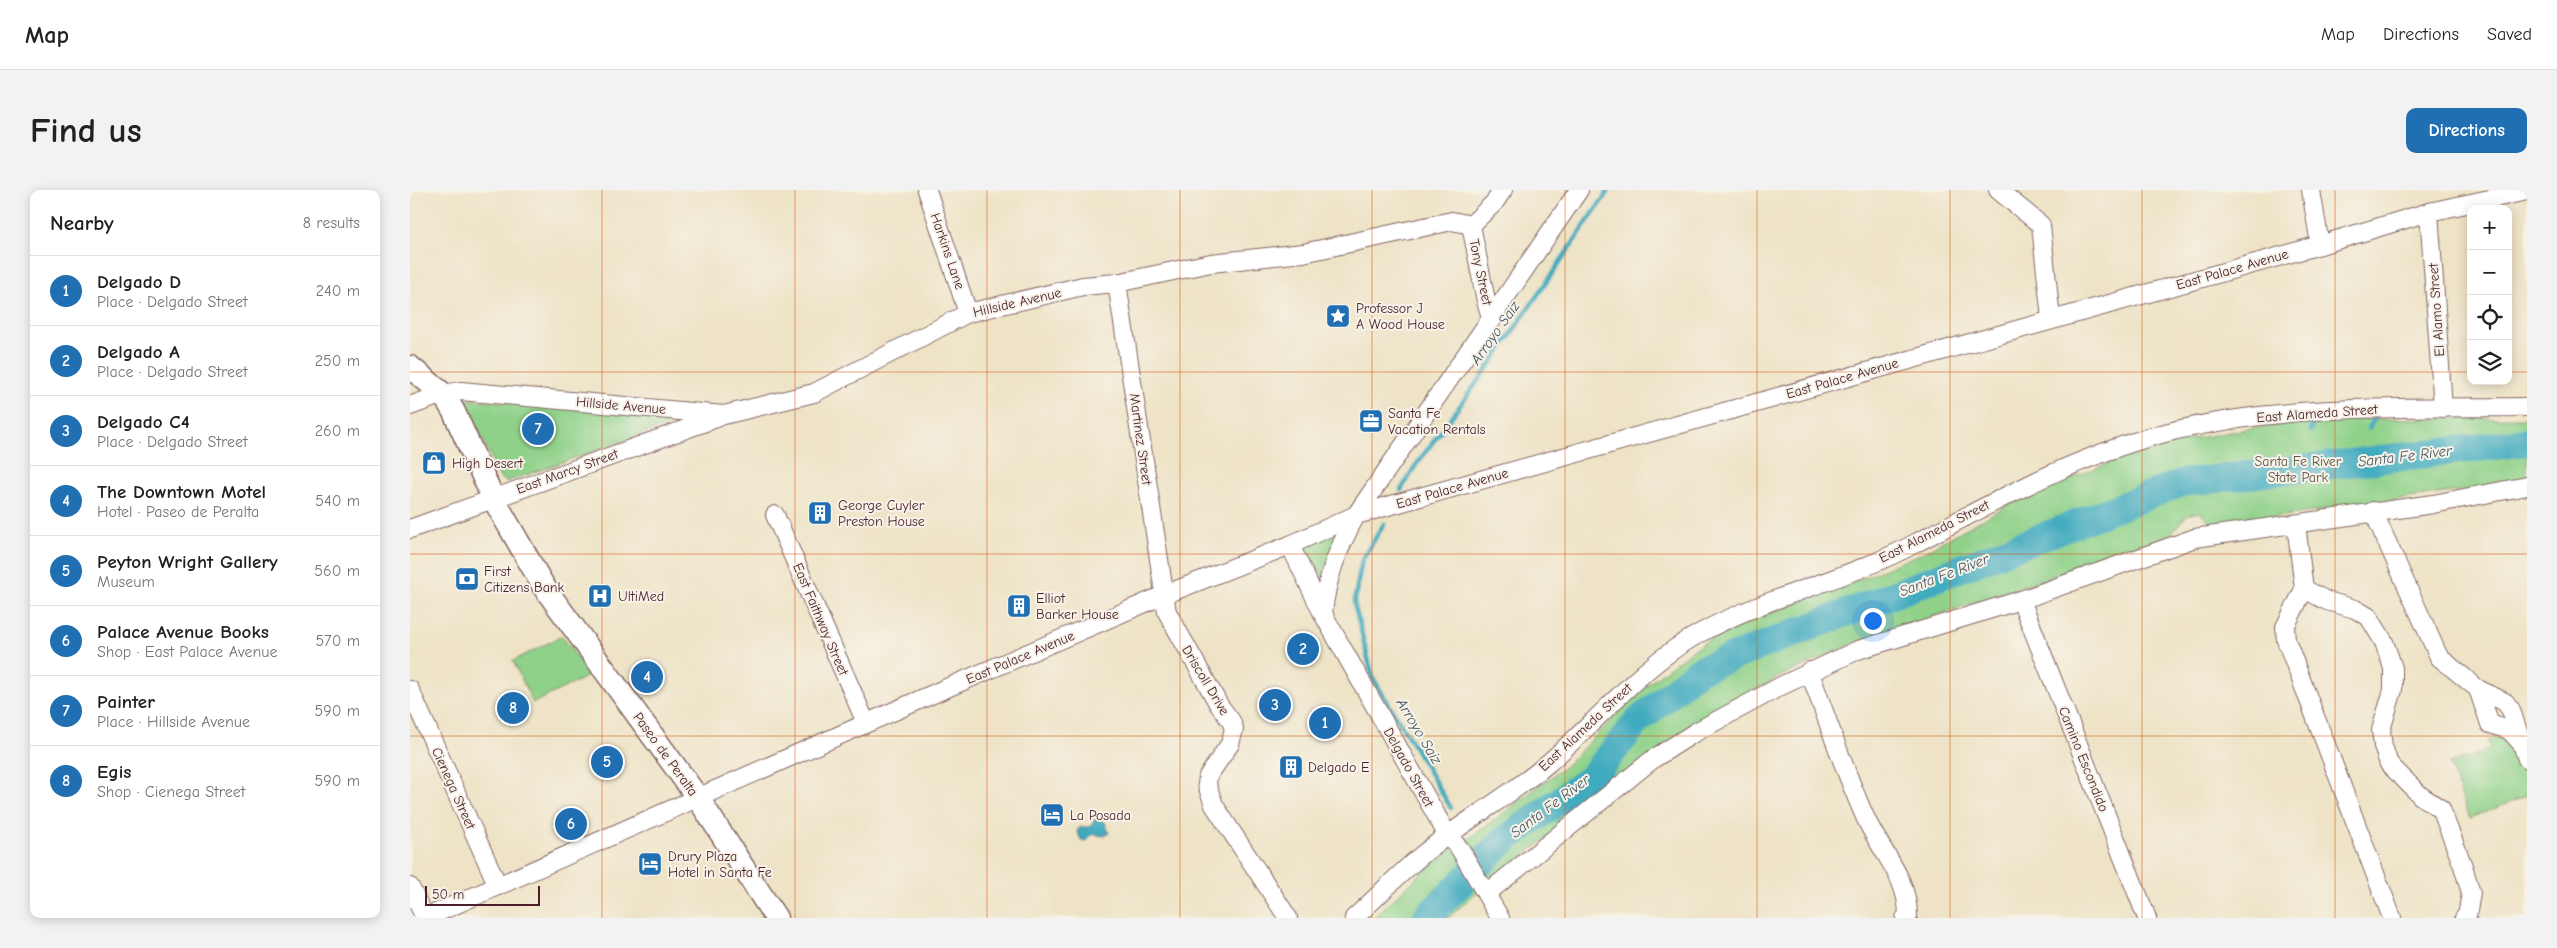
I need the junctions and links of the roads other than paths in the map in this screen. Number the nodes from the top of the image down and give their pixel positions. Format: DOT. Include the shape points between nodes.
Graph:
graph roads {
  1 [pos="927,190"];
  2 [pos="1503,190"];
  3 [pos="1580,190"];
  4 [pos="1998,190"];
  5 [pos="2312,190"];
  6 [pos="2527,191"];
  7 [pos="2429,212"];
  8 [pos="1472,225"];
  9 [pos="2320,245"];
  10 [pos="1117,283"];
  11 [pos="968,312"];
  12 [pos="2051,319"];
  13 [pos="1492,320"];
  14 [pos="410,367"];
  15 [pos="443,394"];
  16 [pos="410,406"];
  17 [pos="2527,407"];
  18 [pos="2443,408"];
  19 [pos="724,415"];
  20 [pos="2527,486"];
  21 [pos="493,498"];
  22 [pos="2373,512"];
  23 [pos="776,515"];
  24 [pos="1356,515"];
  25 [pos="2296,524"];
  26 [pos="410,529"];
  27 [pos="1290,545"];
  28 [pos="2304,590"];
  29 [pos="1164,595"];
  30 [pos="2021,600"];
  31 [pos="1323,614"];
  32 [pos="1809,671"];
  33 [pos="410,690"];
  34 [pos="866,723"];
  35 [pos="2525,752"];
  36 [pos="698,798"];
  37 [pos="1448,836"];
  38 [pos="498,886"];
  39 [pos="410,887"];
  40 [pos="1482,889"];
  41 [pos="425,918"];
  42 [pos="776,918"];
  43 [pos="1288,918"];
  44 [pos="1354,918"];
  45 [pos="1500,918"];
  46 [pos="1905,918"];
  47 [pos="2147,918"];
  48 [pos="2392,918"];
  49 [pos="2464,918"];
  1 -- 11 [label="street, Harkins Lane"];
  2 -- 8 [label="street"];
  3 -- 13 [label="street"];
  4 -- 12 [label="street" via="2041,225"];
  5 -- 9 [label="street"];
  6 -- 7 [label="street, East Palace Avenue"];
  7 -- 9 [label="street, East Palace Avenue"];
  7 -- 18 [label="street, El Alamo Street"];
  8 -- 10 [label="street, Hillside Avenue" via="1452,221 1303,253 1211,263"];
  8 -- 13 [label="street, Tony Street"];
  9 -- 12 [label="street, East Palace Avenue"];
  10 -- 11 [label="street, Hillside Avenue" via="1083,286"];
  10 -- 29 [label="street, Martinez Street"];
  11 -- 19 [label="street, Hillside Avenue" via="814,393"];
  12 -- 24 [label="street, East Palace Avenue"];
  13 -- 24 [label="street"];
  14 -- 15 [label="main road, Paseo de Peralta"];
  15 -- 16 [label="street, Hillside Avenue"];
  15 -- 19 [label="street, Hillside Avenue" via="461,390"];
  15 -- 21 [label="main road, Paseo de Peralta"];
  17 -- 18 [label="street, East Alameda Street"];
  18 -- 37 [label="street, East Alameda Street" via="2342,409 2225,421 2131,443 2048,474 1885,558 1727,620 1684,642 1638,677 1546,766"];
  19 -- 21 [label="street, East Marcy Street"];
  20 -- 22 [label="street"];
  21 -- 26 [label="street, East Marcy Street"];
  21 -- 36 [label="main road, Paseo de Peralta" via="544,586"];
  22 -- 25 [label="street"];
  22 -- 35 [label="street" via="2439,657 2478,689 2505,702 2511,710"];
  23 -- 34 [label="street, East Faithway Street"];
  24 -- 27 [label="street, East Palace Avenue"];
  24 -- 31 [label="street" via="1332,566"];
  25 -- 28 [label="street"];
  25 -- 30 [label="street" via="2195,538"];
  27 -- 29 [label="street, East Palace Avenue"];
  27 -- 31 [label="street, Delgado Street"];
  28 -- 48 [label="street" via="2285,627 2286,640"];
  28 -- 49 [label="street" via="2369,617 2384,642 2393,668 2393,690 2381,730 2383,746 2389,764 2421,796 2441,809 2471,894"];
  29 -- 34 [label="street, East Palace Avenue"];
  29 -- 43 [label="street, Driscoll Drive" via="1173,625 1234,729 1230,744 1208,776 1207,785 1214,805"];
  30 -- 32 [label="street" via="1858,650"];
  30 -- 47 [label="street, Camino Escondido"];
  31 -- 37 [label="street, Delgado Street"];
  32 -- 40 [label="street" via="1694,733 1653,759"];
  32 -- 46 [label="street" via="1866,819 1896,869 1908,902 1908,916"];
  33 -- 38 [label="street, Cienega Street"];
  34 -- 36 [label="street, East Palace Avenue"];
  36 -- 38 [label="street, East Palace Avenue"];
  36 -- 42 [label="main road, Paseo de Peralta"];
  37 -- 40 [label="street, Delgado Street" via="1460,849"];
  37 -- 44 [label="street, East Alameda Street"];
  38 -- 41 [label="street, East Palace Avenue"];
  39 -- 41 [label="street"];
  40 -- 45 [label="street, Delgado Street"];
}
